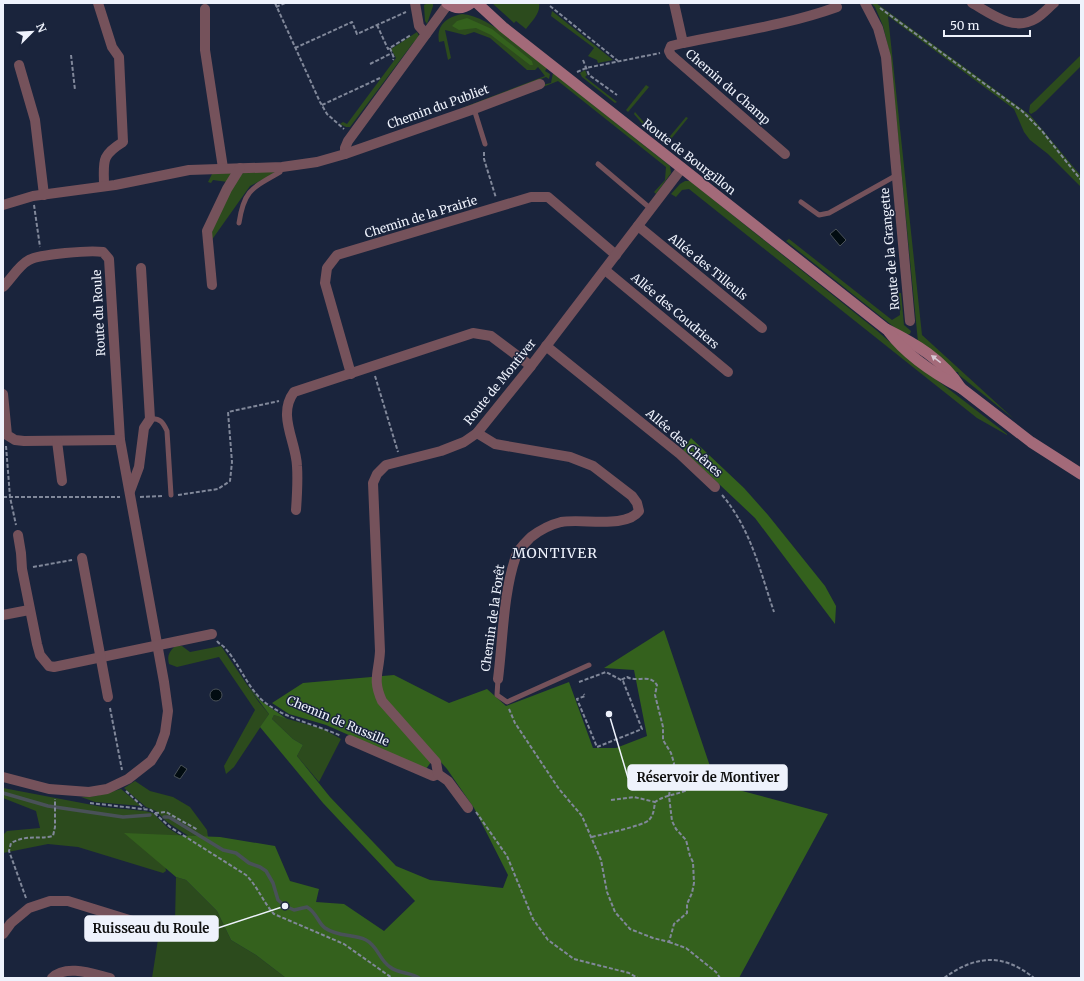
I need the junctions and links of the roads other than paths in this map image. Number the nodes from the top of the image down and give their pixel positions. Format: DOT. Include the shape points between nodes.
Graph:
graph roads {
  1 [pos="98,3"];
  2 [pos="415,3"];
  3 [pos="471,3"];
  4 [pos="477,3"];
  5 [pos="674,3"];
  6 [pos="972,3"];
  7 [pos="1054,3"];
  8 [pos="448,4"];
  9 [pos="865,4"];
  10 [pos="837,7"];
  11 [pos="205,9"];
  12 [pos="426,34"];
  13 [pos="683,42"];
  14 [pos="19,65"];
  15 [pos="540,84"];
  16 [pos="474,109"];
  17 [pos="485,144"];
  18 [pos="345,154"];
  19 [pos="785,154"];
  20 [pos="598,164"];
  21 [pos="282,167"];
  22 [pos="223,168"];
  23 [pos="240,168"];
  24 [pos="682,168"];
  25 [pos="896,175"];
  26 [pos="104,186"];
  27 [pos="44,195"];
  28 [pos="801,202"];
  29 [pos="3,205"];
  30 [pos="651,209"];
  31 [pos="239,223"];
  32 [pos="638,226"];
  33 [pos="616,255"];
  34 [pos="141,268"];
  35 [pos="605,270"];
  36 [pos="212,285"];
  37 [pos="3,287"];
  38 [pos="910,321"];
  39 [pos="762,328"];
  40 [pos="546,346"];
  41 [pos="531,366"];
  42 [pos="728,372"];
  43 [pos="351,374"];
  44 [pos="3,394"];
  45 [pos="150,419"];
  46 [pos="477,433"];
  47 [pos="120,440"];
  48 [pos="57,441"];
  49 [pos="1081,474"];
  50 [pos="62,481"];
  51 [pos="715,487"];
  52 [pos="130,491"];
  53 [pos="171,496"];
  54 [pos="296,510"];
  55 [pos="18,534"];
  56 [pos="82,558"];
  57 [pos="29,610"];
  58 [pos="3,615"];
  59 [pos="212,634"];
  60 [pos="158,646"];
  61 [pos="101,657"];
  62 [pos="379,663"];
  63 [pos="589,665"];
  64 [pos="498,679"];
  65 [pos="108,696"];
  66 [pos="350,740"];
  67 [pos="438,774"];
  68 [pos="3,777"];
  69 [pos="468,808"];
  70 [pos="152,927"];
  71 [pos="3,934"];
  72 [pos="52,978"];
  73 [pos="110,978"];
  1 -- 26 [label="street" via="112,47 119,57 123,142 109,150 104,161"];
  2 -- 12 [label="street" via="419,26"];
  3 -- 8 [label="main road" via="461,8"];
  4 -- 24 [label="main road, Route de Bourgillon" via="503,27"];
  5 -- 13 [label="street, Chemin du Champ"];
  6 -- 7 [label="street" via="1004,21 1015,24 1034,20"];
  8 -- 12 [label="street, Chemin du Publiet"];
  9 -- 25 [label="street, Route de la Grangette" via="878,28 886,57"];
  10 -- 13 [label="street, Chemin du Champ" via="810,17"];
  11 -- 22 [label="street" via="205,50"];
  12 -- 18 [label="street, Chemin du Publiet" via="352,136 345,148"];
  13 -- 19 [label="street, Chemin du Champ" via="672,46 669,51 671,55"];
  14 -- 27 [label="street" via="35,120"];
  15 -- 16 [label="street, Chemin du Publiet"];
  16 -- 17 [label="lane"];
  16 -- 18 [label="street, Chemin du Publiet"];
  18 -- 21 [label="street, Chemin du Publiet" via="309,164"];
  20 -- 30 [label="lane"];
  21 -- 23 [label="street, Chemin du Publiet"];
  21 -- 31 [label="lane" via="280,172 251,191 242,204"];
  22 -- 23 [label="street, Chemin du Publiet"];
  22 -- 26 [label="street, Chemin du Publiet" via="189,170"];
  23 -- 36 [label="street" via="207,230"];
  24 -- 30 [label="street, Route de Montiver"];
  24 -- 49 [label="main road, Route de Bourgillon" via="886,329 898,345 909,354 961,388 1050,456"];
  25 -- 28 [label="lane, Route de la Grangette" via="829,214 819,215"];
  25 -- 38 [label="street, Route de la Grangette"];
  26 -- 27 [label="street, Chemin du Publiet"];
  27 -- 29 [label="street, Chemin du Publiet"];
  30 -- 32 [label="street, Route de Montiver"];
  32 -- 33 [label="street, Route de Montiver"];
  32 -- 39 [label="street, Allée des Tilleuls"];
  33 -- 35 [label="street, Route de Montiver"];
  33 -- 43 [label="street, Chemin de la Prairie" via="548,197 531,197 337,255 327,268 325,283"];
  34 -- 45 [label="street"];
  35 -- 40 [label="street, Route de Montiver"];
  35 -- 42 [label="street, Allée des Coudriers"];
  37 -- 47 [label="street, Route du Roule" via="28,260 42,256 94,250 103,252 109,259"];
  40 -- 41 [label="street, Route de Montiver"];
  40 -- 51 [label="street, Allée des Chênes" via="680,454"];
  41 -- 43 [label="street" via="491,336 473,333"];
  41 -- 46 [label="street, Route de Montiver"];
  43 -- 54 [label="street" via="294,392 289,399 285,410 298,466"];
  44 -- 48 [label="street" via="7,435 15,440"];
  45 -- 52 [label="street" via="144,428 140,468"];
  45 -- 53 [label="lane" via="157,418 163,422 167,431"];
  46 -- 62 [label="street, Route de Montiver" via="464,442 441,451 386,466 373,482"];
  46 -- 64 [label="street, Chemin de la Forêt" via="495,444 570,457 593,466 632,496 639,511 628,520 560,522 540,530 522,545 516,555 508,592"];
  47 -- 48 [label="street"];
  47 -- 52 [label="street, Route du Roule"];
  48 -- 50 [label="street"];
  52 -- 60 [label="street, Route du Roule"];
  55 -- 57 [label="street"];
  56 -- 61 [label="street"];
  57 -- 58 [label="street"];
  57 -- 61 [label="street" via="40,655 49,666"];
  59 -- 60 [label="street"];
  60 -- 61 [label="street"];
  60 -- 68 [label="street, Route du Roule" via="168,711 165,733 151,761 139,772 120,783 89,792 71,792 27,785"];
  61 -- 65 [label="street"];
  62 -- 67 [label="street, Chemin de Russille" via="375,679 382,701 436,762"];
  63 -- 64 [label="lane, Chemin de la Forêt" via="507,702 497,695"];
  66 -- 67 [label="street, Chemin de Russille" via="433,776"];
  67 -- 69 [label="street, Chemin de Russille" via="448,781"];
  70 -- 71 [label="street" via="68,901 50,901 29,908 11,923"];
  72 -- 73 [label="street" via="72,970"];
}
